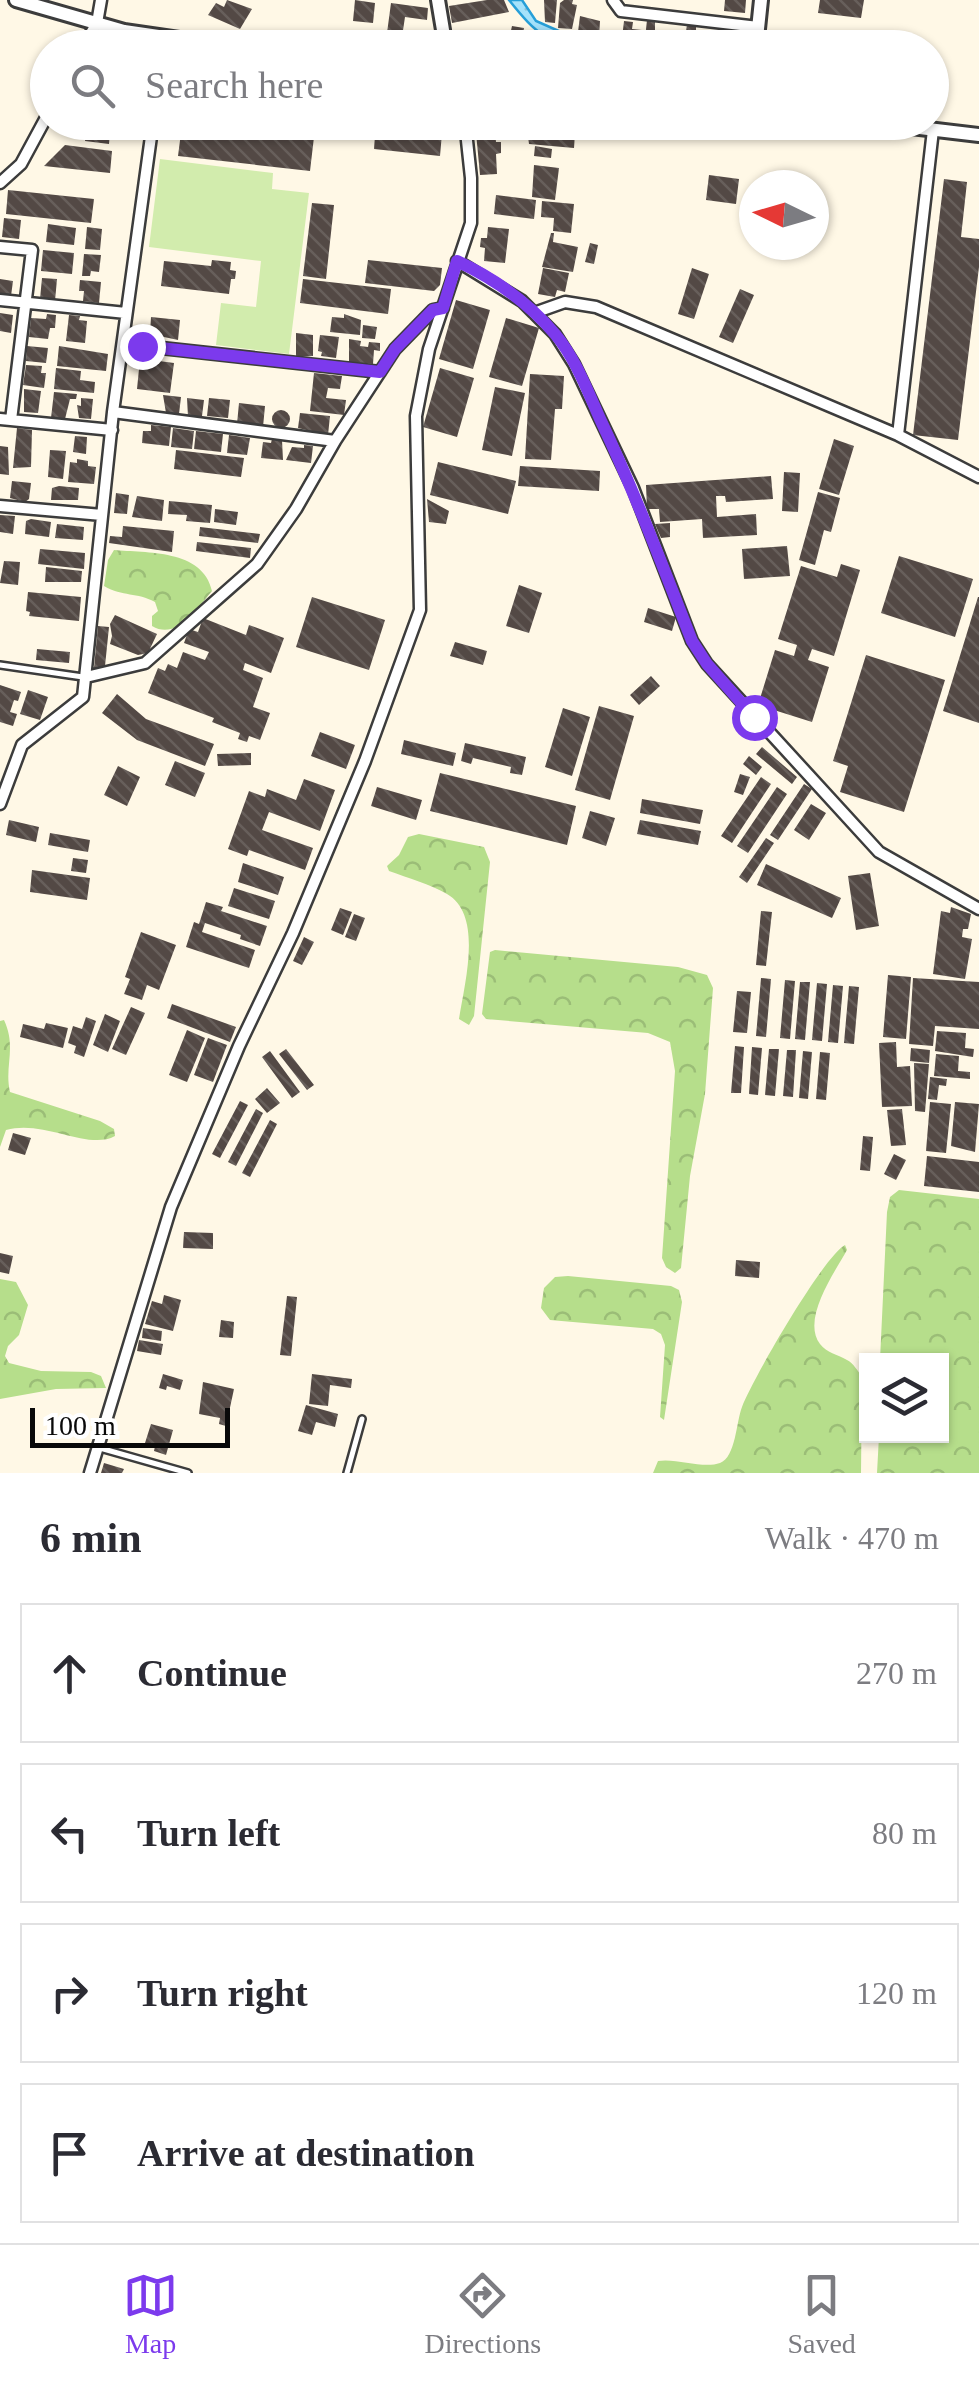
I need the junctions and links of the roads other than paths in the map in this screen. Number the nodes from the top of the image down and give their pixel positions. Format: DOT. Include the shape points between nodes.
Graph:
graph roads {
  1 [pos="16,0"];
  2 [pos="101,0"];
  3 [pos="438,0"];
  4 [pos="613,0"];
  5 [pos="761,0"];
  6 [pos="97,23"];
  7 [pos="758,27"];
  8 [pos="93,30"];
  9 [pos="121,30"];
  10 [pos="443,30"];
  11 [pos="758,30"];
  12 [pos="949,132"];
  13 [pos="979,135"];
  14 [pos="34,140"];
  15 [pos="150,140"];
  16 [pos="466,140"];
  17 [pos="932,140"];
  18 [pos="0,184"];
  19 [pos="0,247"];
  20 [pos="457,261"];
  21 [pos="0,300"];
  22 [pos="26,303"];
  23 [pos="443,308"];
  24 [pos="126,313"];
  25 [pos="534,313"];
  26 [pos="142,346"];
  27 [pos="0,369"];
  28 [pos="17,371"];
  29 [pos="380,372"];
  30 [pos="113,412"];
  31 [pos="6,419"];
  32 [pos="112,430"];
  33 [pos="898,434"];
  34 [pos="336,440"];
  35 [pos="979,477"];
  36 [pos="0,506"];
  37 [pos="102,515"];
  38 [pos="0,665"];
  39 [pos="86,677"];
  40 [pos="0,804"];
  41 [pos="979,910"];
  42 [pos="362,1419"];
  43 [pos="99,1448"];
  44 [pos="90,1473"];
  45 [pos="188,1473"];
  46 [pos="347,1473"];
  1 -- 6 [label="street"];
  2 -- 6 [label="street"];
  3 -- 10 [label="street"];
  4 -- 7 [label="street" via="622,11"];
  5 -- 7 [label="street"];
  6 -- 8 [label="street"];
  6 -- 9 [label="street"];
  7 -- 11 [label="street"];
  12 -- 13 [label="street"];
  14 -- 18 [label="street"];
  15 -- 24 [label="street"];
  16 -- 20 [label="street" via="471,222"];
  17 -- 33 [label="street"];
  19 -- 22 [label="street" via="32,250"];
  20 -- 23 [label="street"];
  20 -- 25 [label="street"];
  21 -- 22 [label="street"];
  22 -- 24 [label="street"];
  22 -- 28 [label="street"];
  23 -- 29 [label="street" via="433,310"];
  23 -- 43 [label="street" via="416,416 420,610 365,761 171,1207"];
  24 -- 30 [label="street"];
  25 -- 33 [label="street" via="565,302 596,307"];
  25 -- 41 [label="street" via="574,364 707,664 878,852"];
  26 -- 29 [label="street"];
  27 -- 28 [label="street"];
  28 -- 31 [label="street"];
  29 -- 34 [label="street"];
  30 -- 32 [label="street"];
  30 -- 34 [label="street"];
  31 -- 32 [label="street"];
  32 -- 37 [label="street"];
  33 -- 35 [label="street"];
  34 -- 39 [label="street" via="257,564 145,663"];
  36 -- 37 [label="street"];
  37 -- 39 [label="street"];
  38 -- 39 [label="lane"];
  39 -- 40 [label="street" via="83,698 22,745"];
  42 -- 46 [label="lane"];
  43 -- 44 [label="street"];
  43 -- 45 [label="lane"];
}
